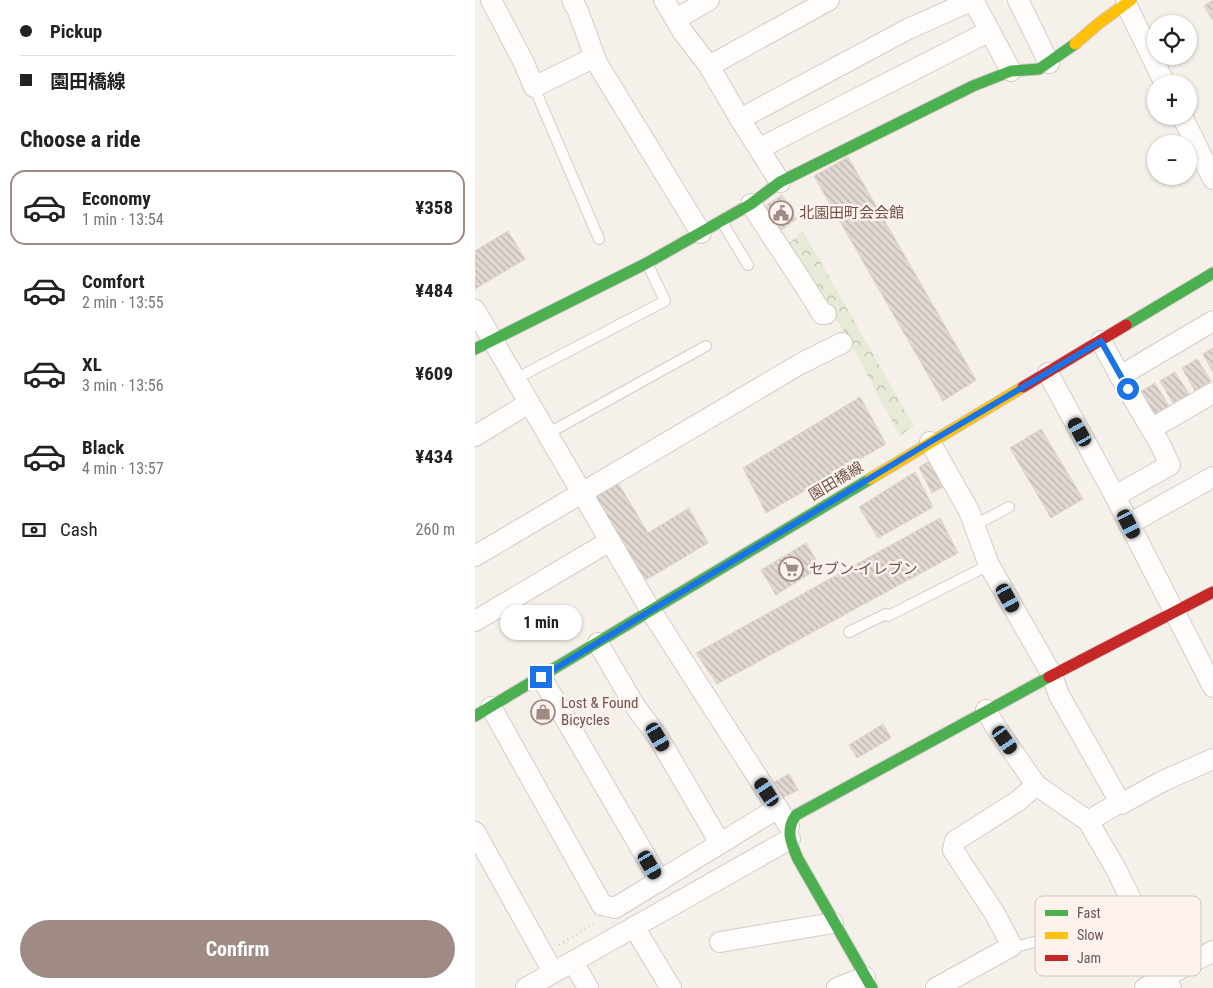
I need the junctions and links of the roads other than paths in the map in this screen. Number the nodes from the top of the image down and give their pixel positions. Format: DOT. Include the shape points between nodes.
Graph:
graph roads {
  1 [pos="491,0"];
  2 [pos="572,0"];
  3 [pos="664,0"];
  4 [pos="709,0"];
  5 [pos="829,0"];
  6 [pos="973,0"];
  7 [pos="1018,0"];
  8 [pos="1128,2"];
  9 [pos="676,19"];
  10 [pos="989,32"];
  11 [pos="595,57"];
  12 [pos="1049,63"];
  13 [pos="709,66"];
  14 [pos="1011,71"];
  15 [pos="1161,75"];
  16 [pos="534,87"];
  17 [pos="740,119"];
  18 [pos="1186,125"];
  19 [pos="759,148"];
  20 [pos="1213,179"];
  21 [pos="780,182"];
  22 [pos="751,204"];
  23 [pos="722,221"];
  24 [pos="701,233"];
  25 [pos="599,239"];
  26 [pos="647,263"];
  27 [pos="748,265"];
  28 [pos="1213,274"];
  29 [pos="475,310"];
  30 [pos="827,314"];
  31 [pos="1213,321"];
  32 [pos="1101,341"];
  33 [pos="842,343"];
  34 [pos="483,344"];
  35 [pos="706,346"];
  36 [pos="1048,373"];
  37 [pos="1120,376"];
  38 [pos="515,379"];
  39 [pos="1213,393"];
  40 [pos="529,403"];
  41 [pos="1151,429"];
  42 [pos="547,434"];
  43 [pos="475,436"];
  44 [pos="930,442"];
  45 [pos="1213,477"];
  46 [pos="582,493"];
  47 [pos="1115,496"];
  48 [pos="1009,507"];
  49 [pos="1129,524"];
  50 [pos="975,525"];
  51 [pos="610,541"];
  52 [pos="475,556"];
  53 [pos="989,565"];
  54 [pos="1213,592"];
  55 [pos="651,611"];
  56 [pos="1174,612"];
  57 [pos="475,621"];
  58 [pos="849,632"];
  59 [pos="598,643"];
  60 [pos="1051,675"];
  61 [pos="541,677"];
  62 [pos="1213,687"];
  63 [pos="986,710"];
  64 [pos="483,712"];
  65 [pos="1213,759"];
  66 [pos="1036,785"];
  67 [pos="1121,804"];
  68 [pos="778,808"];
  69 [pos="1088,821"];
  70 [pos="475,832"];
  71 [pos="789,833"];
  72 [pos="720,843"];
  73 [pos="660,881"];
  74 [pos="1129,896"];
  75 [pos="833,923"];
  76 [pos="634,927"];
  77 [pos="720,942"];
  78 [pos="1034,942"];
  79 [pos="1012,946"];
  80 [pos="1213,951"];
  81 [pos="1201,959"];
  82 [pos="573,962"];
  83 [pos="548,963"];
  84 [pos="1168,982"];
  85 [pos="868,983"];
  86 [pos="525,988"];
  87 [pos="588,988"];
  88 [pos="671,988"];
  89 [pos="837,988"];
  90 [pos="936,988"];
  91 [pos="1145,988"];
  1 -- 16 [label="street"];
  2 -- 11 [label="street"];
  3 -- 9 [label="street"];
  4 -- 9 [label="street"];
  5 -- 13 [label="street"];
  6 -- 10 [label="street"];
  6 -- 17 [label="street" via="908,29"];
  7 -- 12 [label="street"];
  8 -- 12 [label="street"];
  8 -- 15 [label="street"];
  9 -- 13 [label="street"];
  10 -- 14 [label="street"];
  10 -- 19 [label="street"];
  11 -- 16 [label="street"];
  11 -- 24 [label="street" via="607,82"];
  12 -- 14 [label="street" via="1039,69"];
  13 -- 17 [label="street"];
  14 -- 21 [label="street" via="973,86"];
  16 -- 25 [label="lane"];
  17 -- 19 [label="street"];
  18 -- 20 [label="street"];
  19 -- 21 [label="street"];
  21 -- 22 [label="street"];
  22 -- 23 [label="street"];
  22 -- 30 [label="street" via="822,314"];
  23 -- 24 [label="street"];
  23 -- 27 [label="lane"];
  24 -- 26 [label="street"];
  26 -- 34 [label="street"];
  26 -- 38 [label="lane" via="665,301"];
  28 -- 32 [label="street, 園田橋線"];
  29 -- 34 [label="street"];
  31 -- 37 [label="street"];
  32 -- 36 [label="street, 園田橋線"];
  32 -- 37 [label="street"];
  33 -- 46 [label="street" via="800,364"];
  34 -- 38 [label="street"];
  35 -- 42 [label="lane"];
  36 -- 44 [label="street, 園田橋線"];
  36 -- 47 [label="street"];
  37 -- 41 [label="street"];
  38 -- 40 [label="street"];
  39 -- 41 [label="street"];
  40 -- 42 [label="street"];
  40 -- 43 [label="street"];
  41 -- 47 [label="street" via="1170,465"];
  42 -- 46 [label="street"];
  44 -- 50 [label="street"];
  44 -- 55 [label="street, 園田橋線"];
  45 -- 49 [label="street"];
  46 -- 51 [label="street"];
  46 -- 52 [label="street"];
  47 -- 49 [label="street"];
  48 -- 50 [label="lane"];
  49 -- 56 [label="street"];
  50 -- 53 [label="street"];
  51 -- 55 [label="street"];
  51 -- 57 [label="street"];
  53 -- 58 [label="lane"];
  53 -- 60 [label="street"];
  54 -- 56 [label="street"];
  55 -- 59 [label="street, 園田橋線"];
  55 -- 68 [label="street"];
  56 -- 60 [label="street"];
  56 -- 62 [label="street"];
  59 -- 61 [label="street, 園田橋線"];
  59 -- 72 [label="street"];
  60 -- 63 [label="street"];
  60 -- 67 [label="street" via="1059,695"];
  61 -- 64 [label="street, 園田橋線"];
  61 -- 73 [label="street"];
  63 -- 66 [label="street"];
  63 -- 71 [label="street" via="801,811 791,821"];
  64 -- 73 [label="street" via="602,905 615,908"];
  65 -- 67 [label="street"];
  66 -- 69 [label="street"];
  66 -- 79 [label="street" via="955,841 953,850"];
  67 -- 69 [label="street"];
  68 -- 71 [label="street"];
  68 -- 72 [label="street"];
  69 -- 74 [label="street"];
  70 -- 83 [label="street"];
  71 -- 75 [label="street" via="798,860"];
  71 -- 76 [label="street"];
  72 -- 73 [label="street"];
  75 -- 77 [label="street"];
  75 -- 85 [label="street"];
  76 -- 82 [label="street"];
  76 -- 88 [label="street"];
  78 -- 79 [label="lane"];
  79 -- 90 [label="street"];
  80 -- 81 [label="street"];
  82 -- 83 [label="street"];
  82 -- 87 [label="street"];
  83 -- 86 [label="street"];
  84 -- 91 [label="street"];
  85 -- 89 [label="street"];
}
